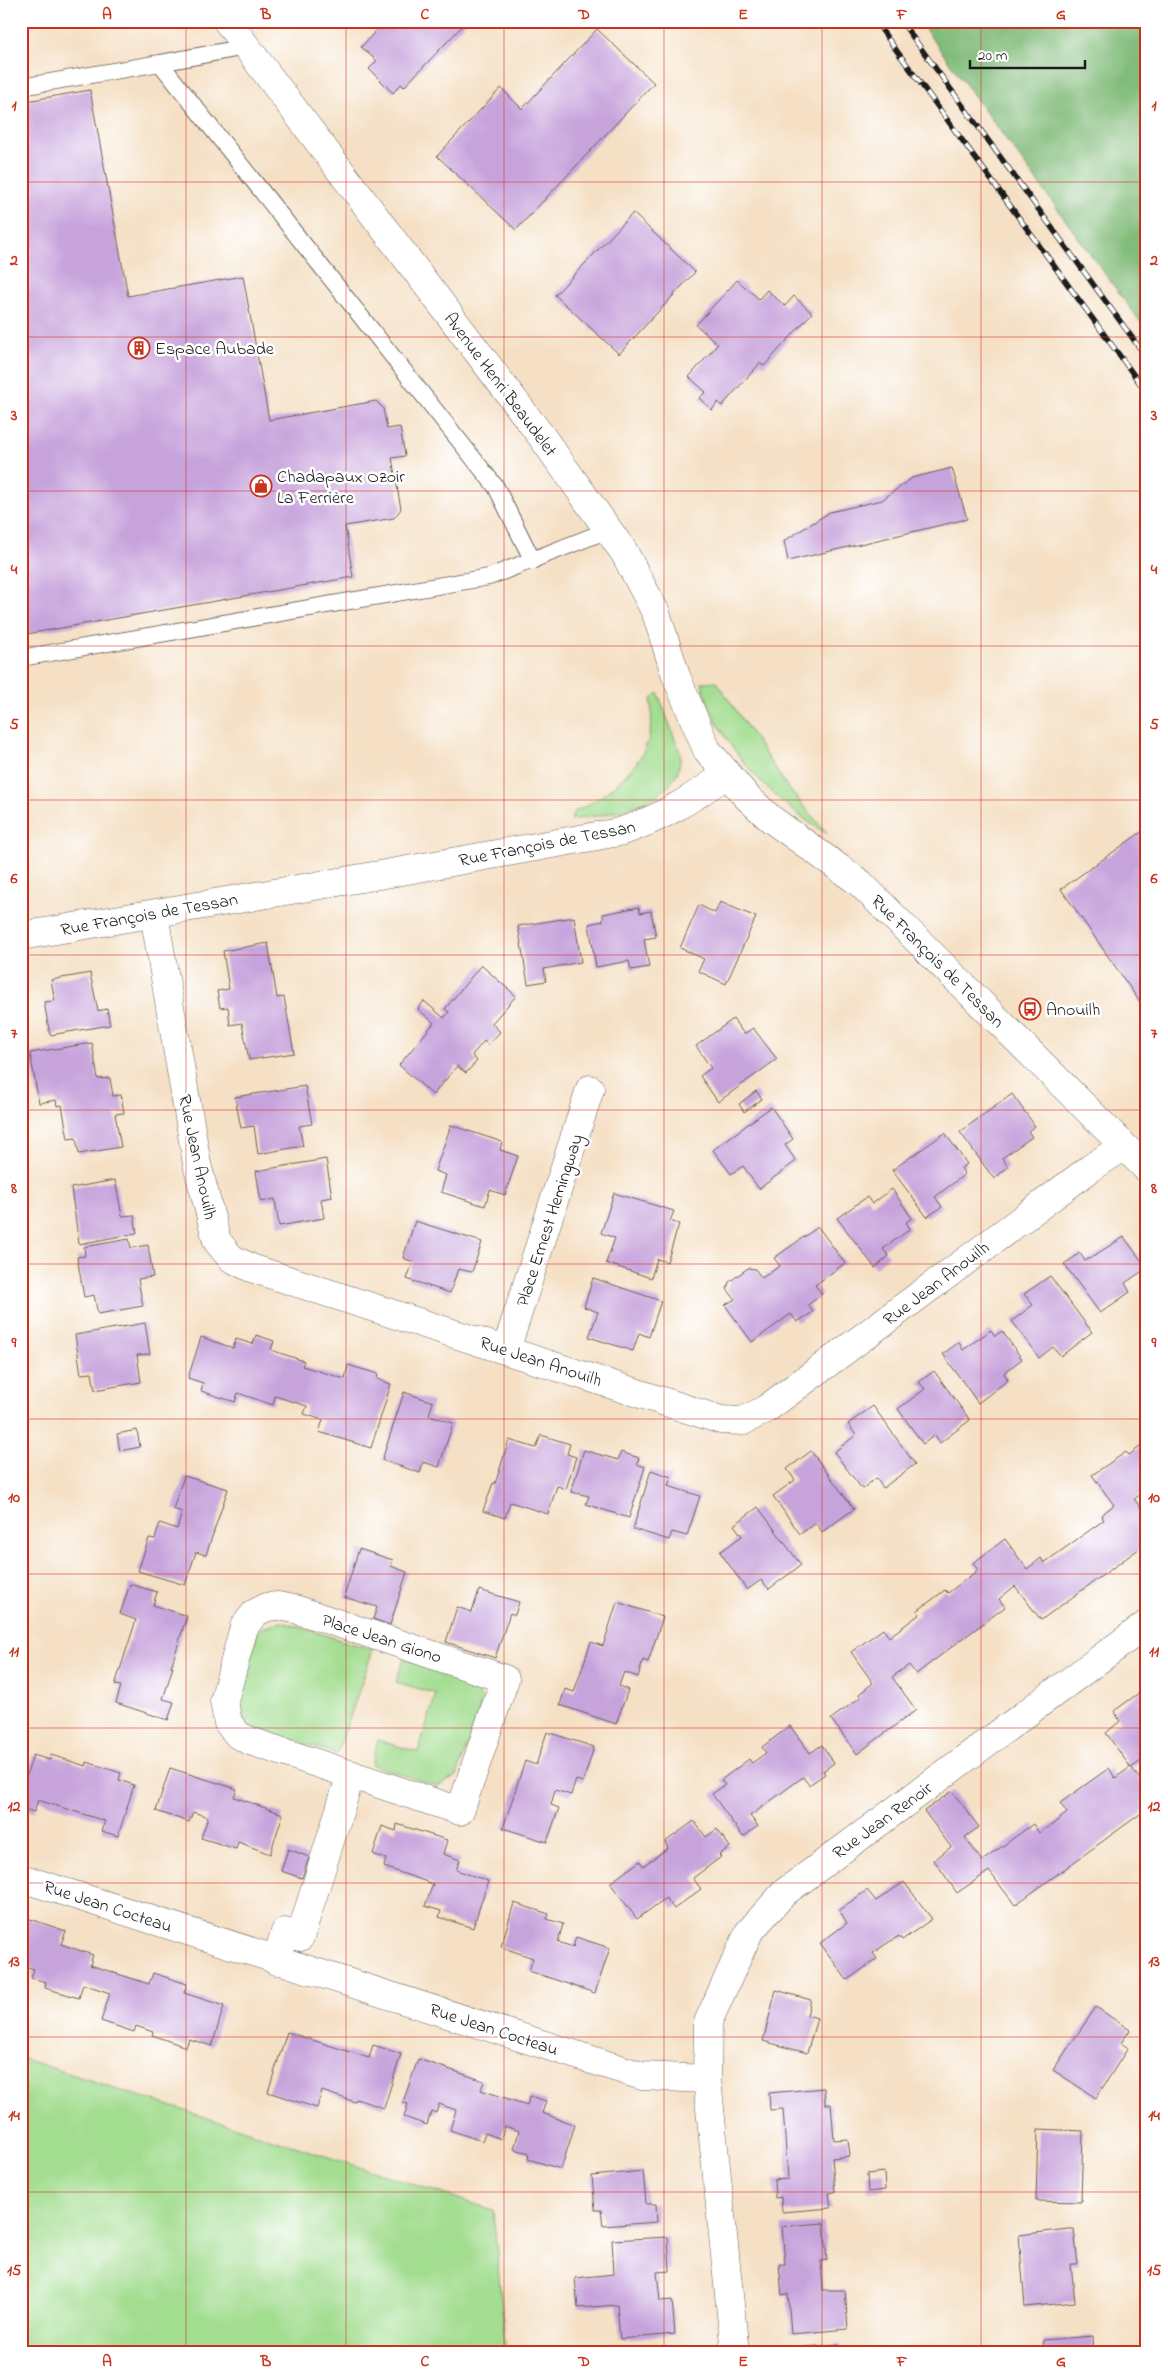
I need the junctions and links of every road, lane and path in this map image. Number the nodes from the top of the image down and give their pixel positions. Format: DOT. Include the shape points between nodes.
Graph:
graph roads {
  1 [pos="226,21"];
  2 [pos="246,47"];
  3 [pos="160,63"];
  4 [pos="21,87"];
  5 [pos="608,530"];
  6 [pos="533,561"];
  7 [pos="21,658"];
  8 [pos="726,774"];
  9 [pos="154,914"];
  10 [pos="21,936"];
  11 [pos="590,1089"];
  12 [pos="1124,1146"];
  13 [pos="1147,1169"];
  14 [pos="506,1350"];
  15 [pos="1147,1624"];
  16 [pos="350,1774"];
  17 [pos="21,1878"];
  18 [pos="276,1960"];
  19 [pos="707,2079"];
  20 [pos="735,2353"];
  1 -- 2 [label="street, Avenue Henri Beaudelet"];
  2 -- 3 [label="lane"];
  2 -- 5 [label="street, Avenue Henri Beaudelet" via="542,437"];
  3 -- 4 [label="lane"];
  3 -- 6 [label="lane" via="496,487"];
  5 -- 6 [label="lane"];
  5 -- 8 [label="street, Avenue Henri Beaudelet" via="624,552 656,612 695,724 707,750"];
  6 -- 7 [label="lane" via="489,577"];
  8 -- 9 [label="street, Rue François de Tessan" via="647,824 619,832"];
  8 -- 12 [label="street, Rue François de Tessan" via="771,819 860,883"];
  9 -- 10 [label="street, Rue François de Tessan"];
  9 -- 14 [label="street, Rue Jean Anouilh" via="197,1164 217,1241 231,1258 251,1268"];
  11 -- 14 [label="street, Place Ernest Hemingway"];
  12 -- 13 [label="street, Rue François de Tessan"];
  12 -- 14 [label="street, Rue Jean Anouilh" via="766,1409 743,1421 721,1420"];
  15 -- 19 [label="street, Rue Jean Renoir" via="785,1892 750,1932 708,2022"];
  16 -- 16 [label="street, Place Jean Giono" via="250,1741 238,1735 228,1723 224,1701 244,1627 255,1613 278,1606 295,1609 505,1679 460,1811"];
  16 -- 18 [label="street" via="300,1937 285,1932"];
  17 -- 18 [label="street, Rue Jean Cocteau"];
  18 -- 19 [label="street, Rue Jean Cocteau" via="642,2076"];
  19 -- 20 [label="street"];
}
